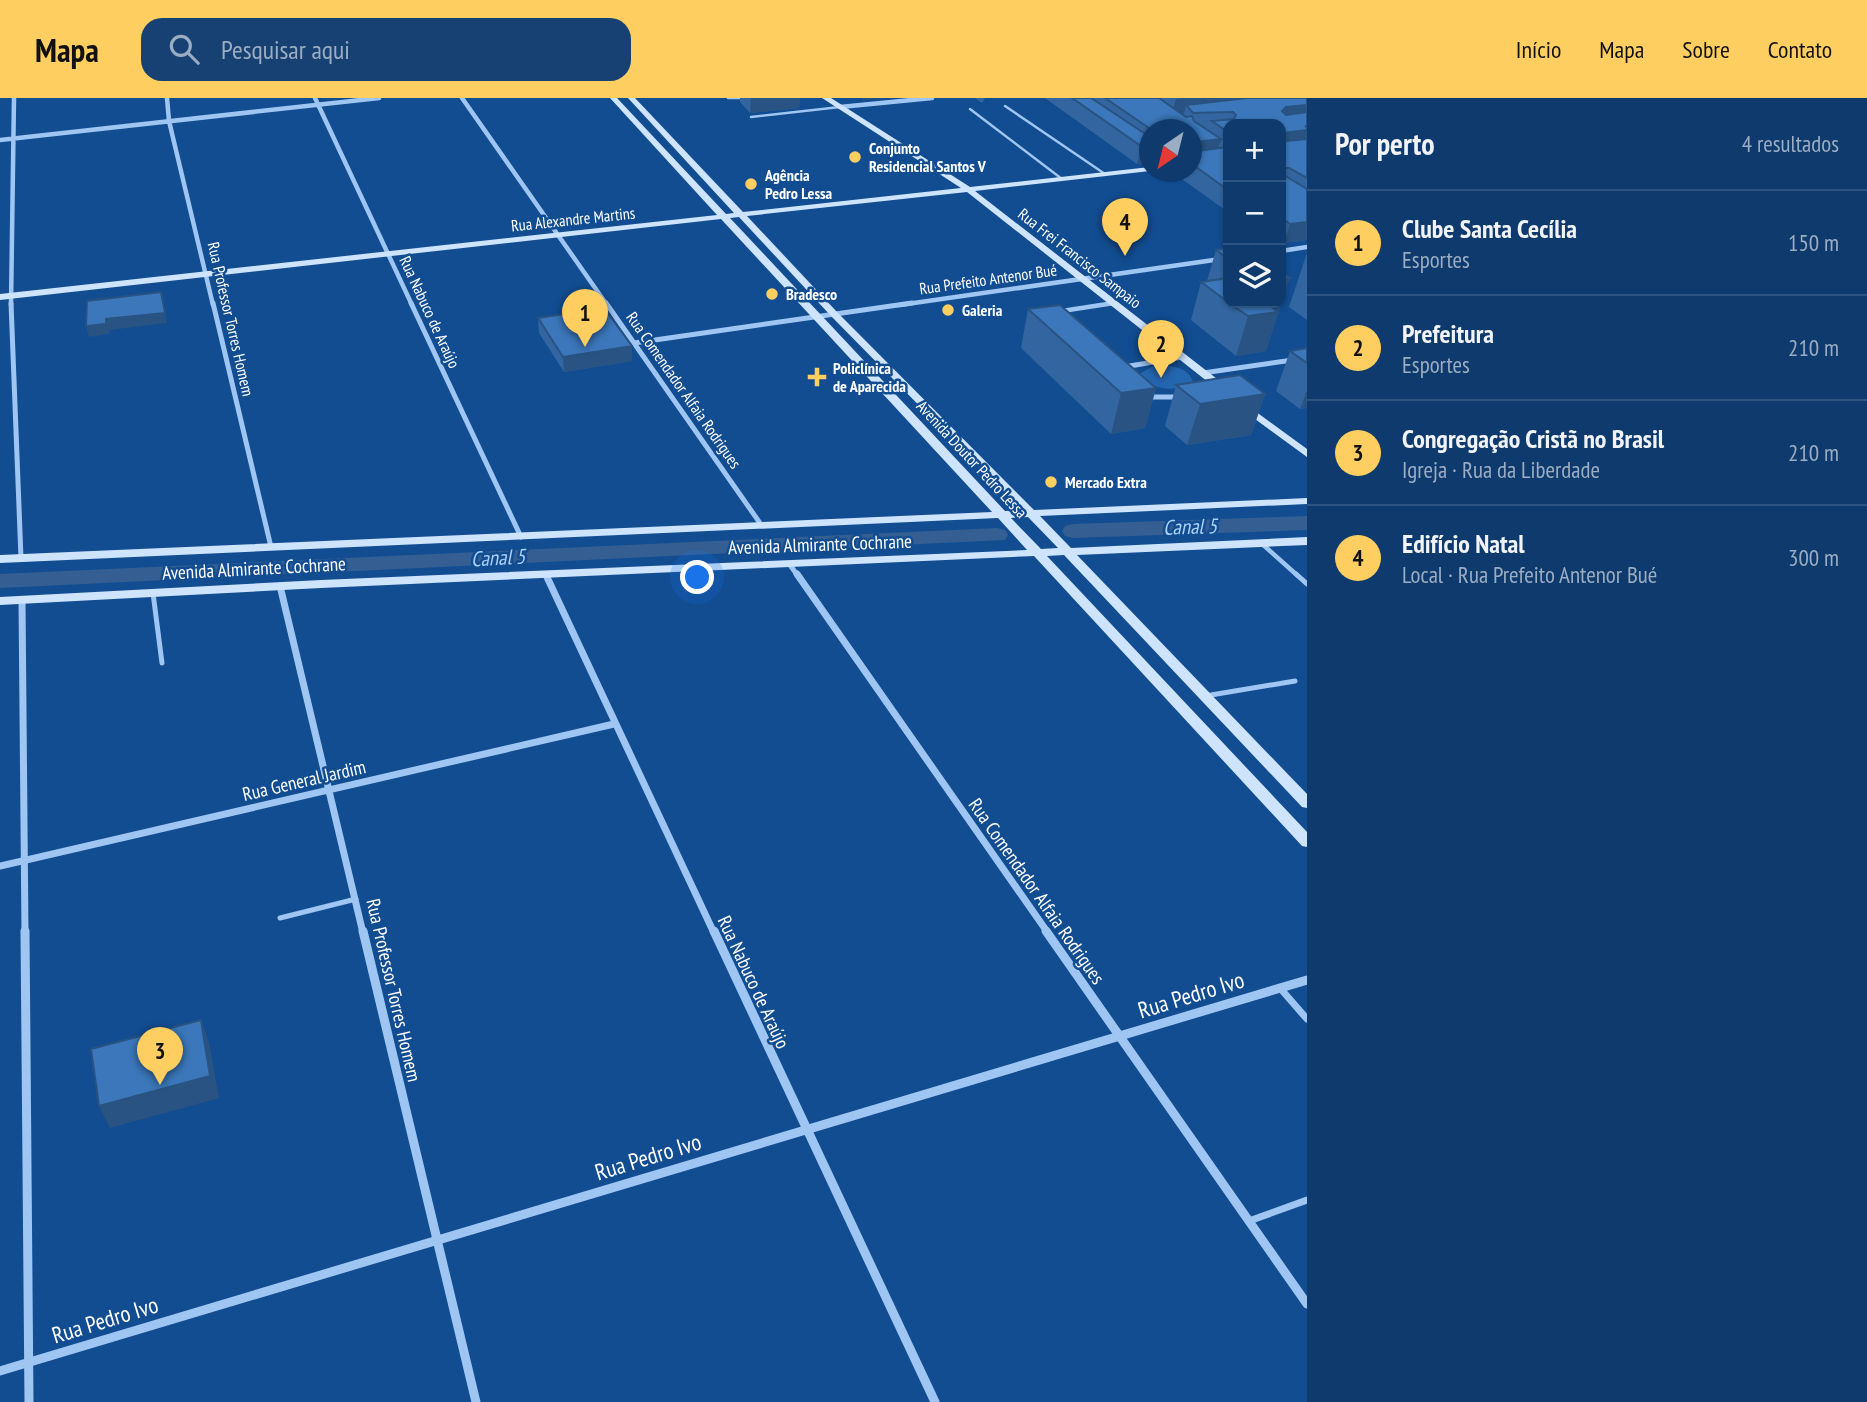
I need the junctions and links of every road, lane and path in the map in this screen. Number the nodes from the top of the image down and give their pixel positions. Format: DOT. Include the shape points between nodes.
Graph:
graph roads {
  1 [pos="15,98"];
  2 [pos="167,98"];
  3 [pos="315,98"];
  4 [pos="379,98"];
  5 [pos="462,98"];
  6 [pos="613,98"];
  7 [pos="631,98"];
  8 [pos="728,98"];
  9 [pos="758,98"];
  10 [pos="826,98"];
  11 [pos="932,98"];
  12 [pos="318,104"];
  13 [pos="1005,106"];
  14 [pos="840,107"];
  15 [pos="970,108"];
  16 [pos="751,117"];
  17 [pos="169,121"];
  18 [pos="13,139"];
  19 [pos="0,140"];
  20 [pos="1139,170"];
  21 [pos="1105,174"];
  22 [pos="1062,179"];
  23 [pos="968,189"];
  24 [pos="741,214"];
  25 [pos="724,216"];
  26 [pos="558,235"];
  27 [pos="1307,247"];
  28 [pos="1286,250"];
  29 [pos="388,254"];
  30 [pos="1223,259"];
  31 [pos="206,274"];
  32 [pos="1084,278"];
  33 [pos="11,296"];
  34 [pos="0,297"];
  35 [pos="1115,303"];
  36 [pos="1051,312"];
  37 [pos="834,314"];
  38 [pos="815,317"];
  39 [pos="634,343"];
  40 [pos="1182,357"];
  41 [pos="1307,358"];
  42 [pos="1115,373"];
  43 [pos="1203,373"];
  44 [pos="1224,390"];
  45 [pos="1212,392"];
  46 [pos="1136,393"];
  47 [pos="1189,396"];
  48 [pos="1307,454"];
  49 [pos="1307,501"];
  50 [pos="1030,512"];
  51 [pos="999,513"];
  52 [pos="762,526"];
  53 [pos="521,537"];
  54 [pos="1307,541"];
  55 [pos="1261,543"];
  56 [pos="271,547"];
  57 [pos="1068,552"];
  58 [pos="1036,554"];
  59 [pos="21,558"];
  60 [pos="0,559"];
  61 [pos="790,565"];
  62 [pos="546,575"];
  63 [pos="1307,584"];
  64 [pos="280,586"];
  65 [pos="152,593"];
  66 [pos="22,600"];
  67 [pos="0,601"];
  68 [pos="162,663"];
  69 [pos="1295,681"];
  70 [pos="1205,696"];
  71 [pos="614,724"];
  72 [pos="329,790"];
  73 [pos="1307,803"];
  74 [pos="1307,842"];
  75 [pos="24,860"];
  76 [pos="0,866"];
  77 [pos="356,899"];
  78 [pos="280,918"];
  79 [pos="1307,981"];
  80 [pos="1280,988"];
  81 [pos="1307,1019"];
  82 [pos="1120,1037"];
  83 [pos="807,1130"];
  84 [pos="1307,1200"];
  85 [pos="1249,1221"];
  86 [pos="437,1240"];
  87 [pos="1307,1304"];
  88 [pos="28,1363"];
  89 [pos="0,1371"];
  90 [pos="29,1402"];
  91 [pos="476,1402"];
  92 [pos="935,1402"];
  1 -- 18 [label="street"];
  2 -- 17 [label="street, Rua Professor Torres Homem"];
  3 -- 12 [label="street, Rua Nabuco de Araújo"];
  4 -- 12 [label="street"];
  5 -- 26 [label="street, Rua Comendador Alfaia Rodrigues"];
  6 -- 25 [label="main road, Avenida Doutor Pedro Lessa"];
  7 -- 24 [label="main road, Avenida Doutor Pedro Lessa"];
  8 -- 9 [label="lane"];
  10 -- 14 [label="main road, Rua Frei Francisco Sampaio"];
  11 -- 14 [label="street"];
  12 -- 17 [label="street"];
  12 -- 29 [label="street, Rua Nabuco de Araújo"];
  13 -- 21 [label="lane"];
  14 -- 16 [label="lane"];
  14 -- 23 [label="main road, Rua Frei Francisco Sampaio"];
  15 -- 22 [label="lane"];
  17 -- 18 [label="street"];
  17 -- 31 [label="street, Rua Professor Torres Homem"];
  18 -- 19 [label="street"];
  18 -- 33 [label="street"];
  20 -- 21 [label="main road, Rua Alexandre Martins"];
  21 -- 22 [label="main road, Rua Alexandre Martins"];
  22 -- 23 [label="main road, Rua Alexandre Martins"];
  23 -- 24 [label="main road, Rua Alexandre Martins"];
  23 -- 32 [label="main road, Rua Frei Francisco Sampaio"];
  24 -- 25 [label="main road, Rua Alexandre Martins"];
  24 -- 37 [label="main road, Avenida Doutor Pedro Lessa"];
  25 -- 26 [label="main road, Rua Alexandre Martins"];
  25 -- 38 [label="main road, Avenida Doutor Pedro Lessa"];
  26 -- 29 [label="main road, Rua Alexandre Martins"];
  26 -- 39 [label="street, Rua Comendador Alfaia Rodrigues"];
  27 -- 28 [label="street"];
  29 -- 31 [label="main road, Rua Alexandre Martins"];
  29 -- 53 [label="street, Rua Nabuco de Araújo"];
  30 -- 32 [label="street, Rua Prefeito Antenor Bué"];
  31 -- 33 [label="main road, Rua Alexandre Martins"];
  31 -- 56 [label="street, Rua Professor Torres Homem"];
  32 -- 35 [label="main road, Rua Frei Francisco Sampaio"];
  32 -- 37 [label="street, Rua Prefeito Antenor Bué"];
  33 -- 34 [label="main road, Rua Alexandre Martins"];
  33 -- 59 [label="street"];
  35 -- 36 [label="lane"];
  35 -- 40 [label="main road, Rua Frei Francisco Sampaio"];
  37 -- 38 [label="street, Rua Prefeito Antenor Bué"];
  37 -- 50 [label="main road, Avenida Doutor Pedro Lessa"];
  38 -- 39 [label="street, Rua Prefeito Antenor Bué"];
  38 -- 51 [label="main road, Avenida Doutor Pedro Lessa"];
  39 -- 52 [label="street, Rua Comendador Alfaia Rodrigues"];
  40 -- 42 [label="street"];
  40 -- 43 [label="main road, Rua Frei Francisco Sampaio"];
  41 -- 43 [label="street"];
  43 -- 44 [label="main road, Rua Frei Francisco Sampaio"];
  44 -- 45 [label="street"];
  44 -- 48 [label="main road, Rua Frei Francisco Sampaio"];
  46 -- 47 [label="street" via="1157,399"];
  49 -- 50 [label="main road, Avenida Almirante Cochrane"];
  50 -- 51 [label="main road, Avenida Almirante Cochrane"];
  50 -- 57 [label="main road, Avenida Doutor Pedro Lessa"];
  51 -- 52 [label="main road, Avenida Almirante Cochrane"];
  51 -- 58 [label="main road, Avenida Doutor Pedro Lessa"];
  52 -- 53 [label="main road, Avenida Almirante Cochrane"];
  53 -- 56 [label="main road, Avenida Almirante Cochrane"];
  54 -- 55 [label="main road, Avenida Almirante Cochrane"];
  55 -- 57 [label="main road, Avenida Almirante Cochrane"];
  55 -- 63 [label="lane"];
  56 -- 59 [label="main road, Avenida Almirante Cochrane"];
  57 -- 58 [label="main road, Avenida Almirante Cochrane"];
  57 -- 70 [label="main road, Avenida Doutor Pedro Lessa"];
  58 -- 61 [label="main road, Avenida Almirante Cochrane"];
  58 -- 74 [label="main road, Avenida Doutor Pedro Lessa"];
  59 -- 60 [label="main road, Avenida Almirante Cochrane"];
  61 -- 62 [label="main road, Avenida Almirante Cochrane"];
  61 -- 82 [label="street, Rua Comendador Alfaia Rodrigues"];
  62 -- 64 [label="main road, Avenida Almirante Cochrane"];
  62 -- 71 [label="street, Rua Nabuco de Araújo"];
  64 -- 65 [label="main road, Avenida Almirante Cochrane"];
  64 -- 72 [label="street, Rua Professor Torres Homem"];
  65 -- 66 [label="main road, Avenida Almirante Cochrane"];
  65 -- 68 [label="lane"];
  66 -- 67 [label="main road, Avenida Almirante Cochrane"];
  66 -- 75 [label="street"];
  69 -- 70 [label="lane"];
  70 -- 73 [label="main road, Avenida Doutor Pedro Lessa"];
  71 -- 72 [label="street, Rua General Jardim"];
  71 -- 83 [label="street, Rua Nabuco de Araújo"];
  72 -- 75 [label="street, Rua General Jardim"];
  72 -- 77 [label="street, Rua Professor Torres Homem"];
  75 -- 76 [label="street, Rua General Jardim"];
  75 -- 88 [label="street"];
  77 -- 78 [label="lane"];
  77 -- 86 [label="street, Rua Professor Torres Homem"];
  79 -- 80 [label="street, Rua Pedro Ivo"];
  80 -- 81 [label="lane"];
  80 -- 82 [label="street, Rua Pedro Ivo"];
  82 -- 83 [label="street, Rua Pedro Ivo"];
  82 -- 85 [label="street, Rua Comendador Alfaia Rodrigues"];
  83 -- 86 [label="street, Rua Pedro Ivo"];
  83 -- 92 [label="street, Rua Nabuco de Araújo"];
  84 -- 85 [label="lane"];
  85 -- 87 [label="street, Rua Comendador Alfaia Rodrigues"];
  86 -- 88 [label="street, Rua Pedro Ivo"];
  86 -- 91 [label="street, Rua Professor Torres Homem"];
  88 -- 89 [label="street, Rua Pedro Ivo"];
  88 -- 90 [label="street"];
}
